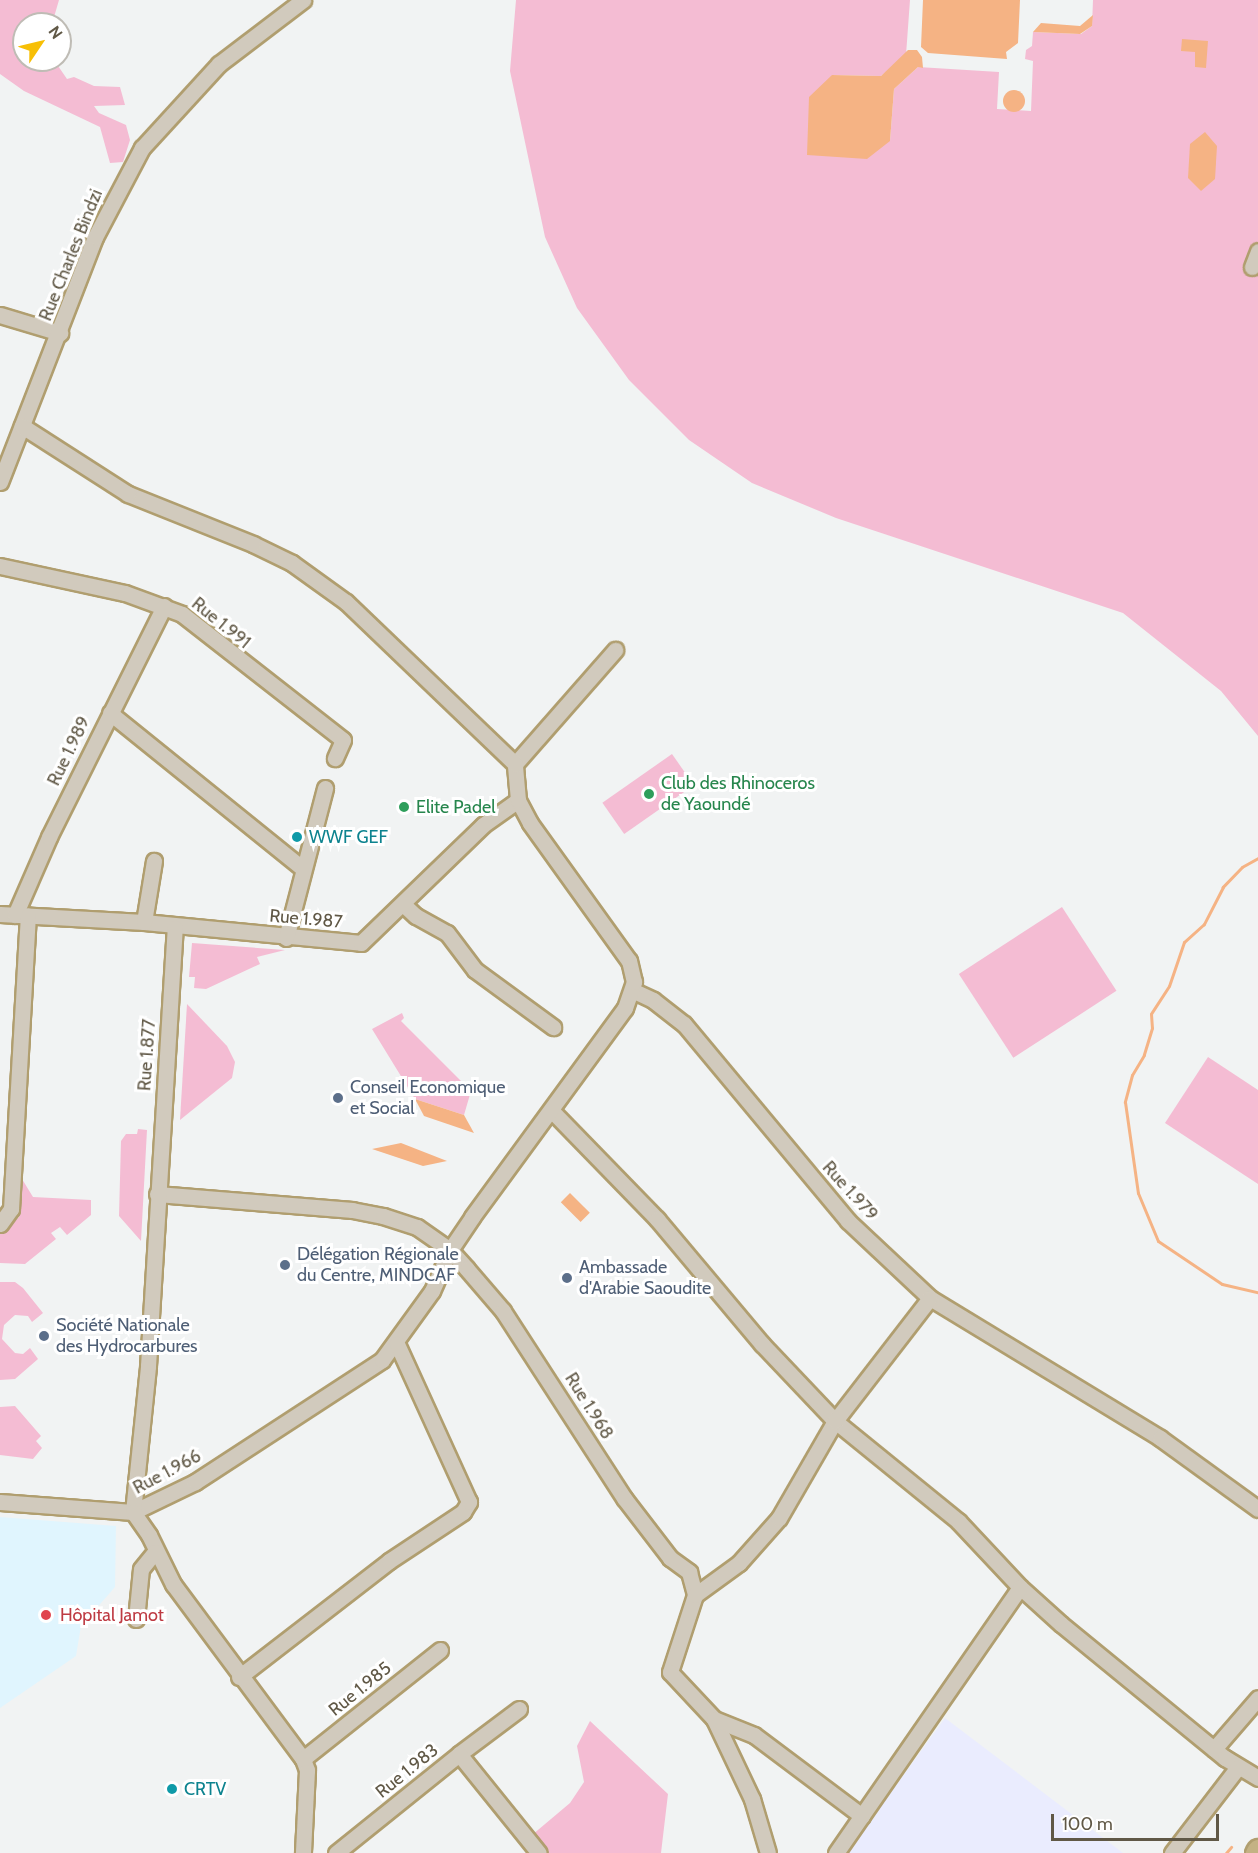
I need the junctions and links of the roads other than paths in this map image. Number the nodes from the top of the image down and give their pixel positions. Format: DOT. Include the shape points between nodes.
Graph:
graph roads {
  1 [pos="303,0"];
  2 [pos="1258,251"];
  3 [pos="1252,267"];
  4 [pos="0,315"];
  5 [pos="60,333"];
  6 [pos="22,426"];
  7 [pos="0,482"];
  8 [pos="0,566"];
  9 [pos="164,606"];
  10 [pos="615,650"];
  11 [pos="110,712"];
  12 [pos="335,758"];
  13 [pos="515,764"];
  14 [pos="325,788"];
  15 [pos="518,800"];
  16 [pos="154,861"];
  17 [pos="303,869"];
  18 [pos="404,905"];
  19 [pos="14,915"];
  20 [pos="144,922"];
  21 [pos="176,928"];
  22 [pos="286,938"];
  23 [pos="634,992"];
  24 [pos="553,1027"];
  25 [pos="552,1111"];
  26 [pos="158,1194"];
  27 [pos="0,1224"];
  28 [pos="450,1250"];
  29 [pos="930,1298"];
  30 [pos="397,1344"];
  31 [pos="835,1421"];
  32 [pos="0,1502"];
  33 [pos="1258,1509"];
  34 [pos="133,1512"];
  35 [pos="155,1552"];
  36 [pos="1020,1587"];
  37 [pos="695,1595"];
  38 [pos="136,1619"];
  39 [pos="440,1650"];
  40 [pos="239,1677"];
  41 [pos="1258,1698"];
  42 [pos="519,1709"];
  43 [pos="714,1719"];
  44 [pos="1214,1749"];
  45 [pos="459,1754"];
  46 [pos="303,1759"];
  47 [pos="1238,1767"];
  48 [pos="1258,1778"];
  49 [pos="862,1816"];
  50 [pos="303,1853"];
  51 [pos="336,1853"];
  52 [pos="539,1853"];
  53 [pos="768,1853"];
  54 [pos="836,1853"];
  55 [pos="1172,1853"];
  1 -- 5 [label="street, Rue Charles Bindzi" via="219,64 142,148 96,237"];
  2 -- 3 [label="street"];
  4 -- 5 [label="street"];
  5 -- 6 [label="street, Rue Charles Bindzi"];
  6 -- 7 [label="street, Rue Charles Bindzi"];
  6 -- 13 [label="street" via="128,494 253,544 318,581 346,602"];
  8 -- 9 [label="street, Rue 1.991" via="125,593"];
  9 -- 11 [label="street, Rue 1.989"];
  9 -- 12 [label="street, Rue 1.991" via="182,614 343,740"];
  10 -- 13 [label="street"];
  11 -- 17 [label="street"];
  11 -- 19 [label="street, Rue 1.989"];
  13 -- 15 [label="street"];
  14 -- 17 [label="street"];
  15 -- 18 [label="street, Rue 1.987" via="483,825"];
  15 -- 23 [label="street" via="545,847 629,961"];
  16 -- 20 [label="street"];
  17 -- 22 [label="street"];
  18 -- 22 [label="street, Rue 1.987" via="361,943"];
  18 -- 24 [label="street" via="447,933 476,970"];
  19 -- 20 [label="street"];
  19 -- 27 [label="street" via="11,1209"];
  20 -- 21 [label="street"];
  21 -- 22 [label="street, Rue 1.987"];
  21 -- 26 [label="street, Rue 1.877"];
  23 -- 25 [label="street, Rue 1.966"];
  23 -- 29 [label="street, Rue 1.979" via="654,1000 684,1024 848,1221"];
  25 -- 28 [label="street, Rue 1.966"];
  25 -- 31 [label="street" via="657,1219 762,1344"];
  26 -- 28 [label="street, Rue 1.968" via="372,1214 417,1227"];
  26 -- 34 [label="street, Rue 1.877" via="148,1366"];
  28 -- 30 [label="street, Rue 1.966" via="432,1291"];
  28 -- 37 [label="street, Rue 1.968" via="503,1311 624,1498 670,1557 689,1572"];
  29 -- 31 [label="street"];
  29 -- 33 [label="street, Rue 1.979" via="1160,1438"];
  30 -- 34 [label="street, Rue 1.966" via="382,1360 280,1430 163,1500"];
  30 -- 40 [label="street" via="469,1503 463,1512 389,1561"];
  31 -- 36 [label="street" via="975,1536"];
  31 -- 37 [label="street" via="779,1518 739,1563"];
  32 -- 34 [label="street"];
  34 -- 35 [label="street, Rue 1.966"];
  35 -- 38 [label="street" via="141,1569"];
  35 -- 40 [label="street, Rue 1.966" via="172,1584"];
  36 -- 44 [label="street"];
  36 -- 49 [label="street"];
  37 -- 43 [label="street" via="670,1672"];
  39 -- 46 [label="street, Rue 1.985"];
  40 -- 46 [label="street, Rue 1.966"];
  41 -- 44 [label="street"];
  42 -- 45 [label="street"];
  43 -- 49 [label="street" via="754,1735"];
  43 -- 53 [label="street" via="752,1799"];
  44 -- 47 [label="street"];
  45 -- 51 [label="street, Rue 1.983"];
  45 -- 52 [label="street, Rue 1.983"];
  46 -- 50 [label="street" via="308,1770"];
  47 -- 48 [label="street"];
  47 -- 55 [label="street"];
  49 -- 54 [label="street"];
}
